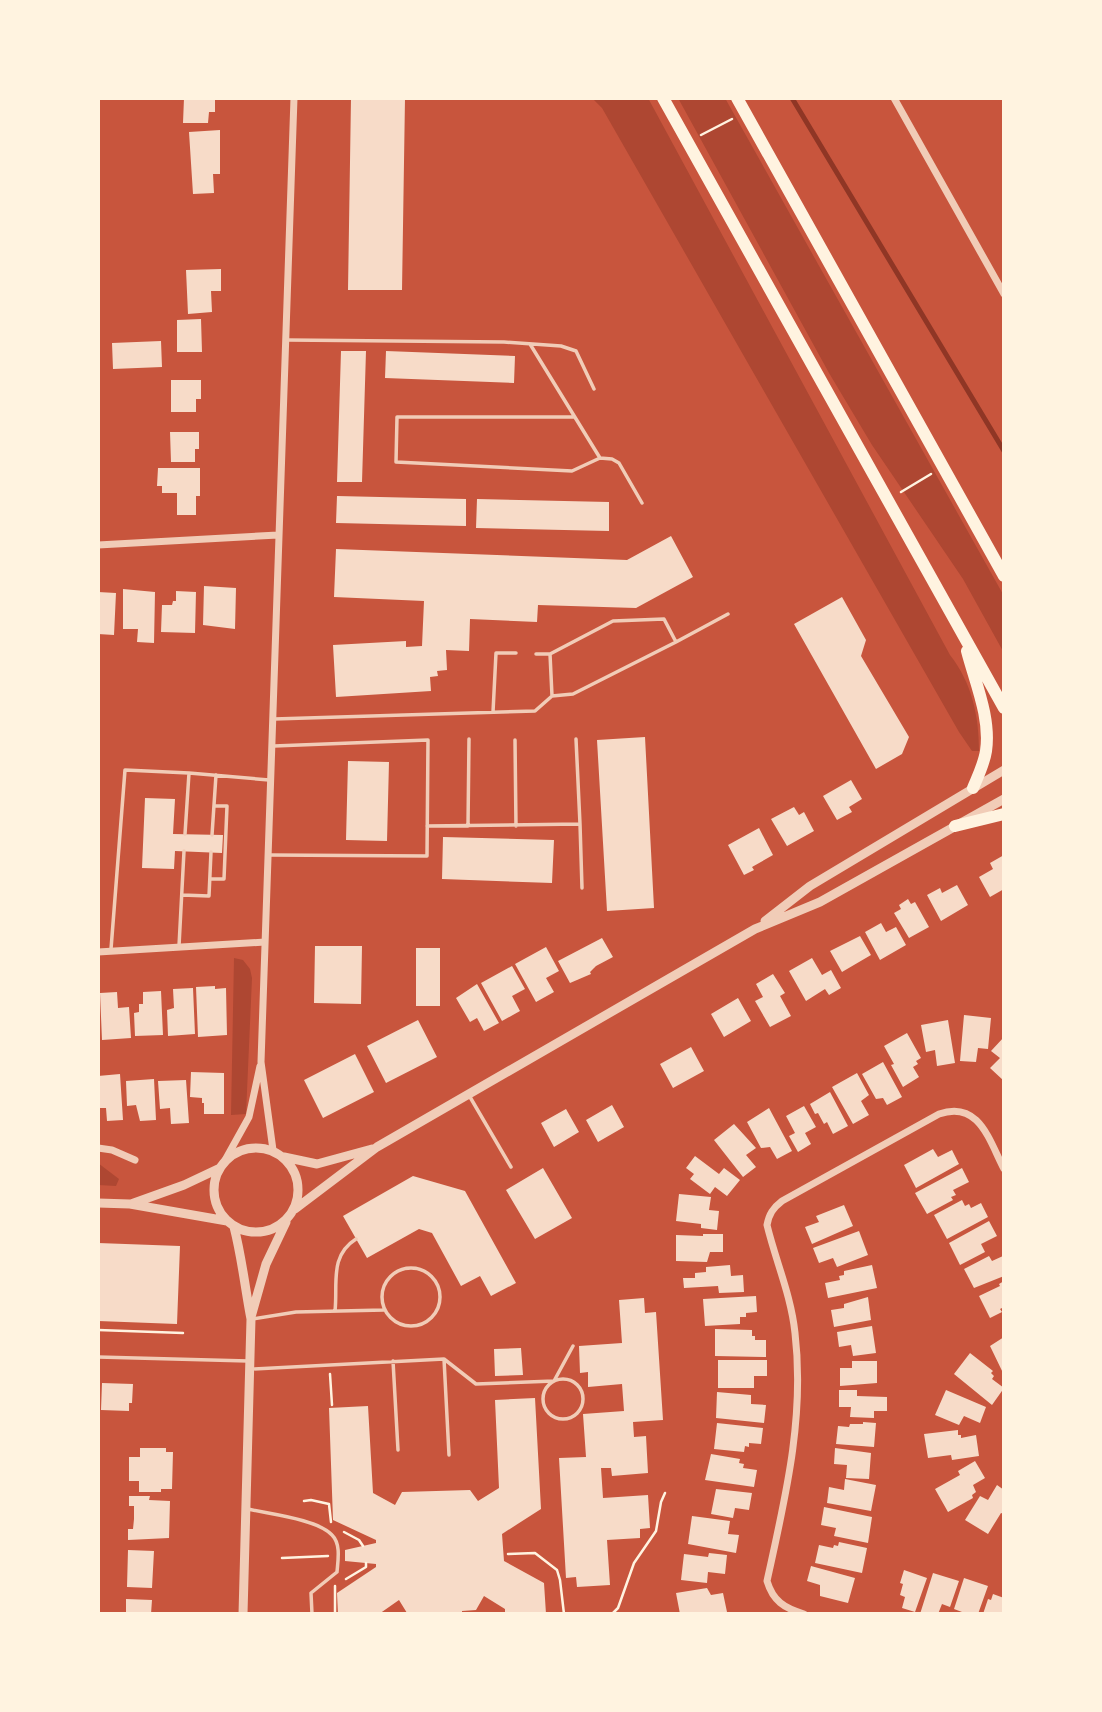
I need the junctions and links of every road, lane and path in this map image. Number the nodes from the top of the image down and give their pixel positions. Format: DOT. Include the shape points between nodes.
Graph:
graph roads {
  1 [pos="294,98"];
  2 [pos="663,98"];
  3 [pos="737,98"];
  4 [pos="894,98"];
  5 [pos="744,112"];
  6 [pos="688,142"];
  7 [pos="1004,294"];
  8 [pos="285,340"];
  9 [pos="530,344"];
  10 [pos="594,389"];
  11 [pos="574,417"];
  12 [pos="600,458"];
  13 [pos="943,467"];
  14 [pos="888,500"];
  15 [pos="642,503"];
  16 [pos="278,535"];
  17 [pos="98,545"];
  18 [pos="1004,576"];
  19 [pos="728,614"];
  20 [pos="962,631"];
  21 [pos="676,642"];
  22 [pos="516,653"];
  23 [pos="536,654"];
  24 [pos="550,654"];
  25 [pos="552,696"];
  26 [pos="1004,708"];
  27 [pos="494,712"];
  28 [pos="272,719"];
  29 [pos="469,739"];
  30 [pos="576,739"];
  31 [pos="515,740"];
  32 [pos="271,746"];
  33 [pos="1004,770"];
  34 [pos="189,773"];
  35 [pos="216,775"];
  36 [pos="270,780"];
  37 [pos="973,788"];
  38 [pos="1004,799"];
  39 [pos="214,806"];
  40 [pos="1004,814"];
  41 [pos="580,824"];
  42 [pos="427,826"];
  43 [pos="468,826"];
  44 [pos="516,826"];
  45 [pos="955,826"];
  46 [pos="185,834"];
  47 [pos="212,835"];
  48 [pos="184,851"];
  49 [pos="211,852"];
  50 [pos="268,855"];
  51 [pos="210,879"];
  52 [pos="582,888"];
  53 [pos="182,895"];
  54 [pos="755,929"];
  55 [pos="265,942"];
  56 [pos="179,946"];
  57 [pos="98,952"];
  58 [pos="111,952"];
  59 [pos="261,1062"];
  60 [pos="469,1095"];
  61 [pos="377,1147"];
  62 [pos="98,1148"];
  63 [pos="278,1153"];
  64 [pos="135,1160"];
  65 [pos="222,1165"];
  66 [pos="511,1167"];
  67 [pos="1004,1169"];
  68 [pos="98,1203"];
  69 [pos="130,1204"];
  70 [pos="292,1213"];
  71 [pos="231,1224"];
  72 [pos="356,1239"];
  73 [pos="384,1310"];
  74 [pos="335,1311"];
  75 [pos="251,1319"];
  76 [pos="98,1330"];
  77 [pos="183,1333"];
  78 [pos="573,1346"];
  79 [pos="98,1357"];
  80 [pos="444,1359"];
  81 [pos="393,1361"];
  82 [pos="251,1365"];
  83 [pos="330,1366"];
  84 [pos="554,1381"];
  85 [pos="332,1405"];
  86 [pos="398,1450"];
  87 [pos="449,1454"];
  88 [pos="665,1493"];
  89 [pos="304,1501"];
  90 [pos="246,1509"];
  91 [pos="331,1525"];
  92 [pos="340,1530"];
  93 [pos="363,1546"];
  94 [pos="508,1554"];
  95 [pos="338,1555"];
  96 [pos="282,1558"];
  97 [pos="366,1563"];
  98 [pos="243,1614"];
  99 [pos="312,1614"];
  100 [pos="335,1614"];
  101 [pos="564,1614"];
  102 [pos="612,1614"];
  103 [pos="804,1614"];
  1 -- 8 [label="street"];
  2 -- 6 [label="main road"];
  3 -- 5 [label="main road"];
  4 -- 7 [label="street"];
  5 -- 6 [label="path"];
  5 -- 13 [label="main road"];
  6 -- 14 [label="main road"];
  8 -- 9 [label="lane"];
  8 -- 16 [label="street"];
  9 -- 10 [label="lane" via="576,351"];
  9 -- 11 [label="lane"];
  11 -- 12 [label="lane"];
  11 -- 12 [label="lane" via="397,416 396,462 572,471"];
  12 -- 15 [label="lane" via="619,463"];
  13 -- 14 [label="path"];
  13 -- 18 [label="main road"];
  14 -- 20 [label="main road"];
  16 -- 17 [label="street"];
  16 -- 28 [label="street"];
  19 -- 21 [label="lane"];
  20 -- 26 [label="main road"];
  20 -- 37 [label="main road" via="986,733 986,755"];
  21 -- 24 [label="lane" via="664,619 613,621"];
  21 -- 25 [label="lane" via="573,694"];
  22 -- 27 [label="lane" via="496,653"];
  23 -- 24 [label="lane"];
  24 -- 25 [label="lane"];
  25 -- 27 [label="lane" via="536,711"];
  27 -- 28 [label="lane"];
  28 -- 32 [label="street"];
  29 -- 43 [label="lane"];
  30 -- 41 [label="lane"];
  31 -- 44 [label="lane"];
  32 -- 36 [label="street"];
  32 -- 42 [label="lane" via="428,740"];
  33 -- 37 [label="street"];
  34 -- 35 [label="lane"];
  34 -- 46 [label="lane"];
  34 -- 58 [label="lane" via="125,770"];
  35 -- 36 [label="lane"];
  35 -- 39 [label="lane"];
  36 -- 50 [label="street"];
  37 -- 54 [label="street" via="810,886"];
  38 -- 45 [label="street"];
  39 -- 47 [label="lane"];
  39 -- 51 [label="lane" via="227,806 224,879"];
  40 -- 45 [label="main road"];
  41 -- 44 [label="lane"];
  41 -- 52 [label="lane"];
  42 -- 43 [label="lane"];
  42 -- 50 [label="lane" via="427,856"];
  43 -- 44 [label="lane"];
  45 -- 54 [label="street" via="820,902"];
  48 -- 53 [label="lane"];
  49 -- 51 [label="lane"];
  50 -- 55 [label="street"];
  51 -- 53 [label="lane" via="209,896"];
  53 -- 56 [label="lane"];
  54 -- 60 [label="street"];
  55 -- 56 [label="street"];
  55 -- 59 [label="street"];
  56 -- 58 [label="street"];
  57 -- 58 [label="street"];
  59 -- 63 [label="street"];
  59 -- 65 [label="street" via="249,1117"];
  60 -- 61 [label="street"];
  60 -- 66 [label="lane"];
  61 -- 63 [label="street" via="317,1164"];
  61 -- 70 [label="street"];
  62 -- 64 [label="street"];
  63 -- 65 [label="street" via="245,1149"];
  63 -- 70 [label="street" via="297,1178 299,1192"];
  65 -- 69 [label="street" via="184,1185"];
  65 -- 71 [label="street" via="214,1196 218,1210"];
  67 -- 103 [label="street" via="981,1126 964,1111 952,1109 773,1208 766,1225 787,1287 799,1379 790,1476 767,1581 779,1604"];
  68 -- 69 [label="street"];
  69 -- 71 [label="street"];
  70 -- 71 [label="street" via="267,1232 253,1233"];
  70 -- 75 [label="street" via="266,1264"];
  71 -- 75 [label="street" via="243,1264"];
  72 -- 74 [label="lane" via="341,1252 337,1264"];
  73 -- 73 [label="lane" via="405,1326 423,1324 437,1312 438,1285 417,1268 398,1270 385,1283"];
  73 -- 74 [label="lane"];
  74 -- 75 [label="lane"];
  75 -- 82 [label="street"];
  76 -- 77 [label="path"];
  78 -- 84 [label="lane"];
  79 -- 82 [label="lane"];
  80 -- 81 [label="lane"];
  80 -- 84 [label="lane" via="476,1384"];
  80 -- 87 [label="lane"];
  81 -- 83 [label="lane"];
  81 -- 86 [label="lane"];
  82 -- 83 [label="lane"];
  82 -- 90 [label="street"];
  83 -- 85 [label="path"];
  84 -- 84 [label="lane" via="567,1379 579,1386 584,1398 580,1411 569,1419 555,1418 545,1410 544,1391"];
  88 -- 102 [label="path" via="656,1531 634,1563"];
  89 -- 91 [label="path" via="329,1504"];
  90 -- 95 [label="lane" via="318,1525 333,1535"];
  90 -- 98 [label="street"];
  92 -- 93 [label="path"];
  94 -- 101 [label="path" via="535,1553 556,1570"];
  95 -- 96 [label="path"];
  95 -- 99 [label="lane" via="337,1572 311,1592"];
  97 -- 100 [label="path" via="334,1587"];
}
